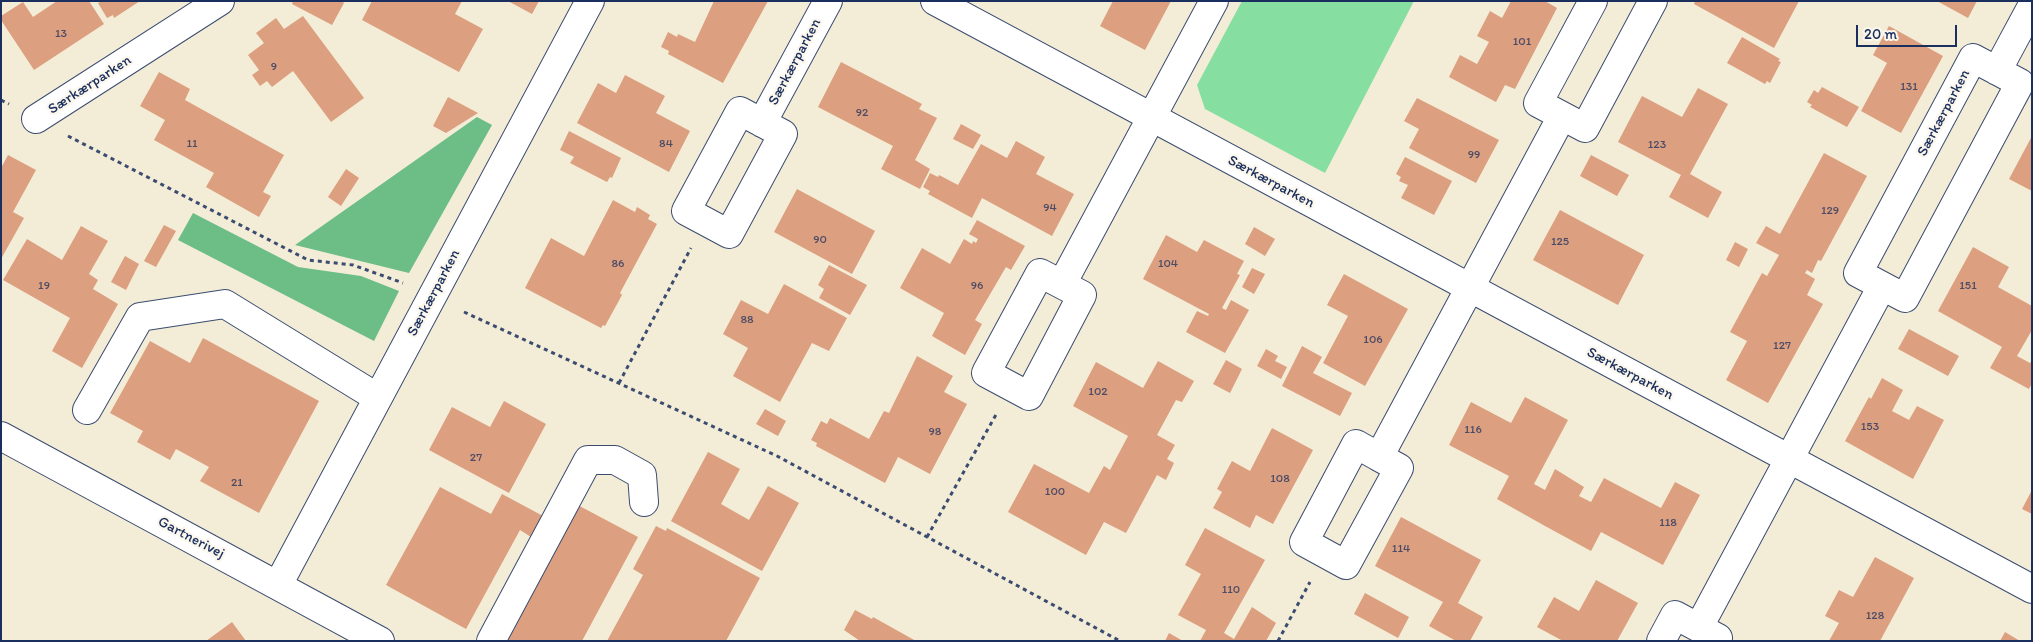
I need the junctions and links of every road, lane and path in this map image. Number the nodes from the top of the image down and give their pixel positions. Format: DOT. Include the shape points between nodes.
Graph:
graph roads {
  1 [pos="220,1"];
  2 [pos="590,1"];
  3 [pos="828,1"];
  4 [pos="935,1"];
  5 [pos="1214,1"];
  6 [pos="1593,1"];
  7 [pos="1653,1"];
  8 [pos="2032,6"];
  9 [pos="1997,71"];
  10 [pos="1,100"];
  11 [pos="1562,116"];
  12 [pos="1152,118"];
  13 [pos="36,119"];
  14 [pos="762,123"];
  15 [pos="706,221"];
  16 [pos="405,284"];
  17 [pos="1062,284"];
  18 [pos="1882,286"];
  19 [pos="1470,288"];
  20 [pos="464,312"];
  21 [pos="619,384"];
  22 [pos="1012,386"];
  23 [pos="378,398"];
  24 [pos="87,410"];
  25 [pos="1,436"];
  26 [pos="1379,457"];
  27 [pos="1789,460"];
  28 [pos="644,502"];
  29 [pos="927,537"];
  30 [pos="1325,554"];
  31 [pos="278,586"];
  32 [pos="2032,589"];
  33 [pos="1708,634"];
  34 [pos="380,641"];
  35 [pos="491,641"];
  36 [pos="1120,641"];
  37 [pos="1278,641"];
  38 [pos="1661,641"];
  1 -- 13 [label="street, Særkærparken"];
  2 -- 23 [label="street, Særkærparken"];
  3 -- 14 [label="street, Særkærparken"];
  4 -- 12 [label="street, Særkærparken"];
  5 -- 12 [label="street"];
  6 -- 11 [label="street" via="1538,103"];
  7 -- 11 [label="street" via="1585,128"];
  8 -- 9 [label="street"];
  9 -- 18 [label="street, Særkærparken" via="2020,83 2016,92 1905,298"];
  9 -- 18 [label="street, Særkærparken" via="1973,58 1968,66 1858,273"];
  10 -- 13 [label="path"];
  11 -- 19 [label="street"];
  12 -- 17 [label="street"];
  12 -- 19 [label="street, Særkærparken"];
  13 -- 16 [label="path" via="308,260 353,265"];
  14 -- 15 [label="street, Særkærparken" via="740,111 686,211"];
  14 -- 15 [label="street, Særkærparken" via="783,134 729,234"];
  15 -- 21 [label="path"];
  17 -- 22 [label="street" via="1082,295 1029,396"];
  17 -- 22 [label="street" via="1040,272 986,373"];
  18 -- 27 [label="street"];
  19 -- 26 [label="street"];
  19 -- 27 [label="street, Særkærparken"];
  20 -- 21 [label="path"];
  21 -- 29 [label="path" via="777,456"];
  22 -- 29 [label="path"];
  23 -- 24 [label="street" via="225,304 140,317"];
  23 -- 31 [label="street, Særkærparken"];
  25 -- 31 [label="street, Gartnerivej"];
  26 -- 30 [label="street" via="1399,468 1346,565"];
  26 -- 30 [label="street" via="1356,444 1304,542"];
  27 -- 32 [label="street, Særkærparken"];
  27 -- 33 [label="street"];
  28 -- 35 [label="street" via="642,474 615,460 588,460"];
  29 -- 36 [label="path"];
  30 -- 37 [label="path"];
  31 -- 34 [label="street, Gartnerivej"];
  33 -- 38 [label="street" via="1675,615"];
}
